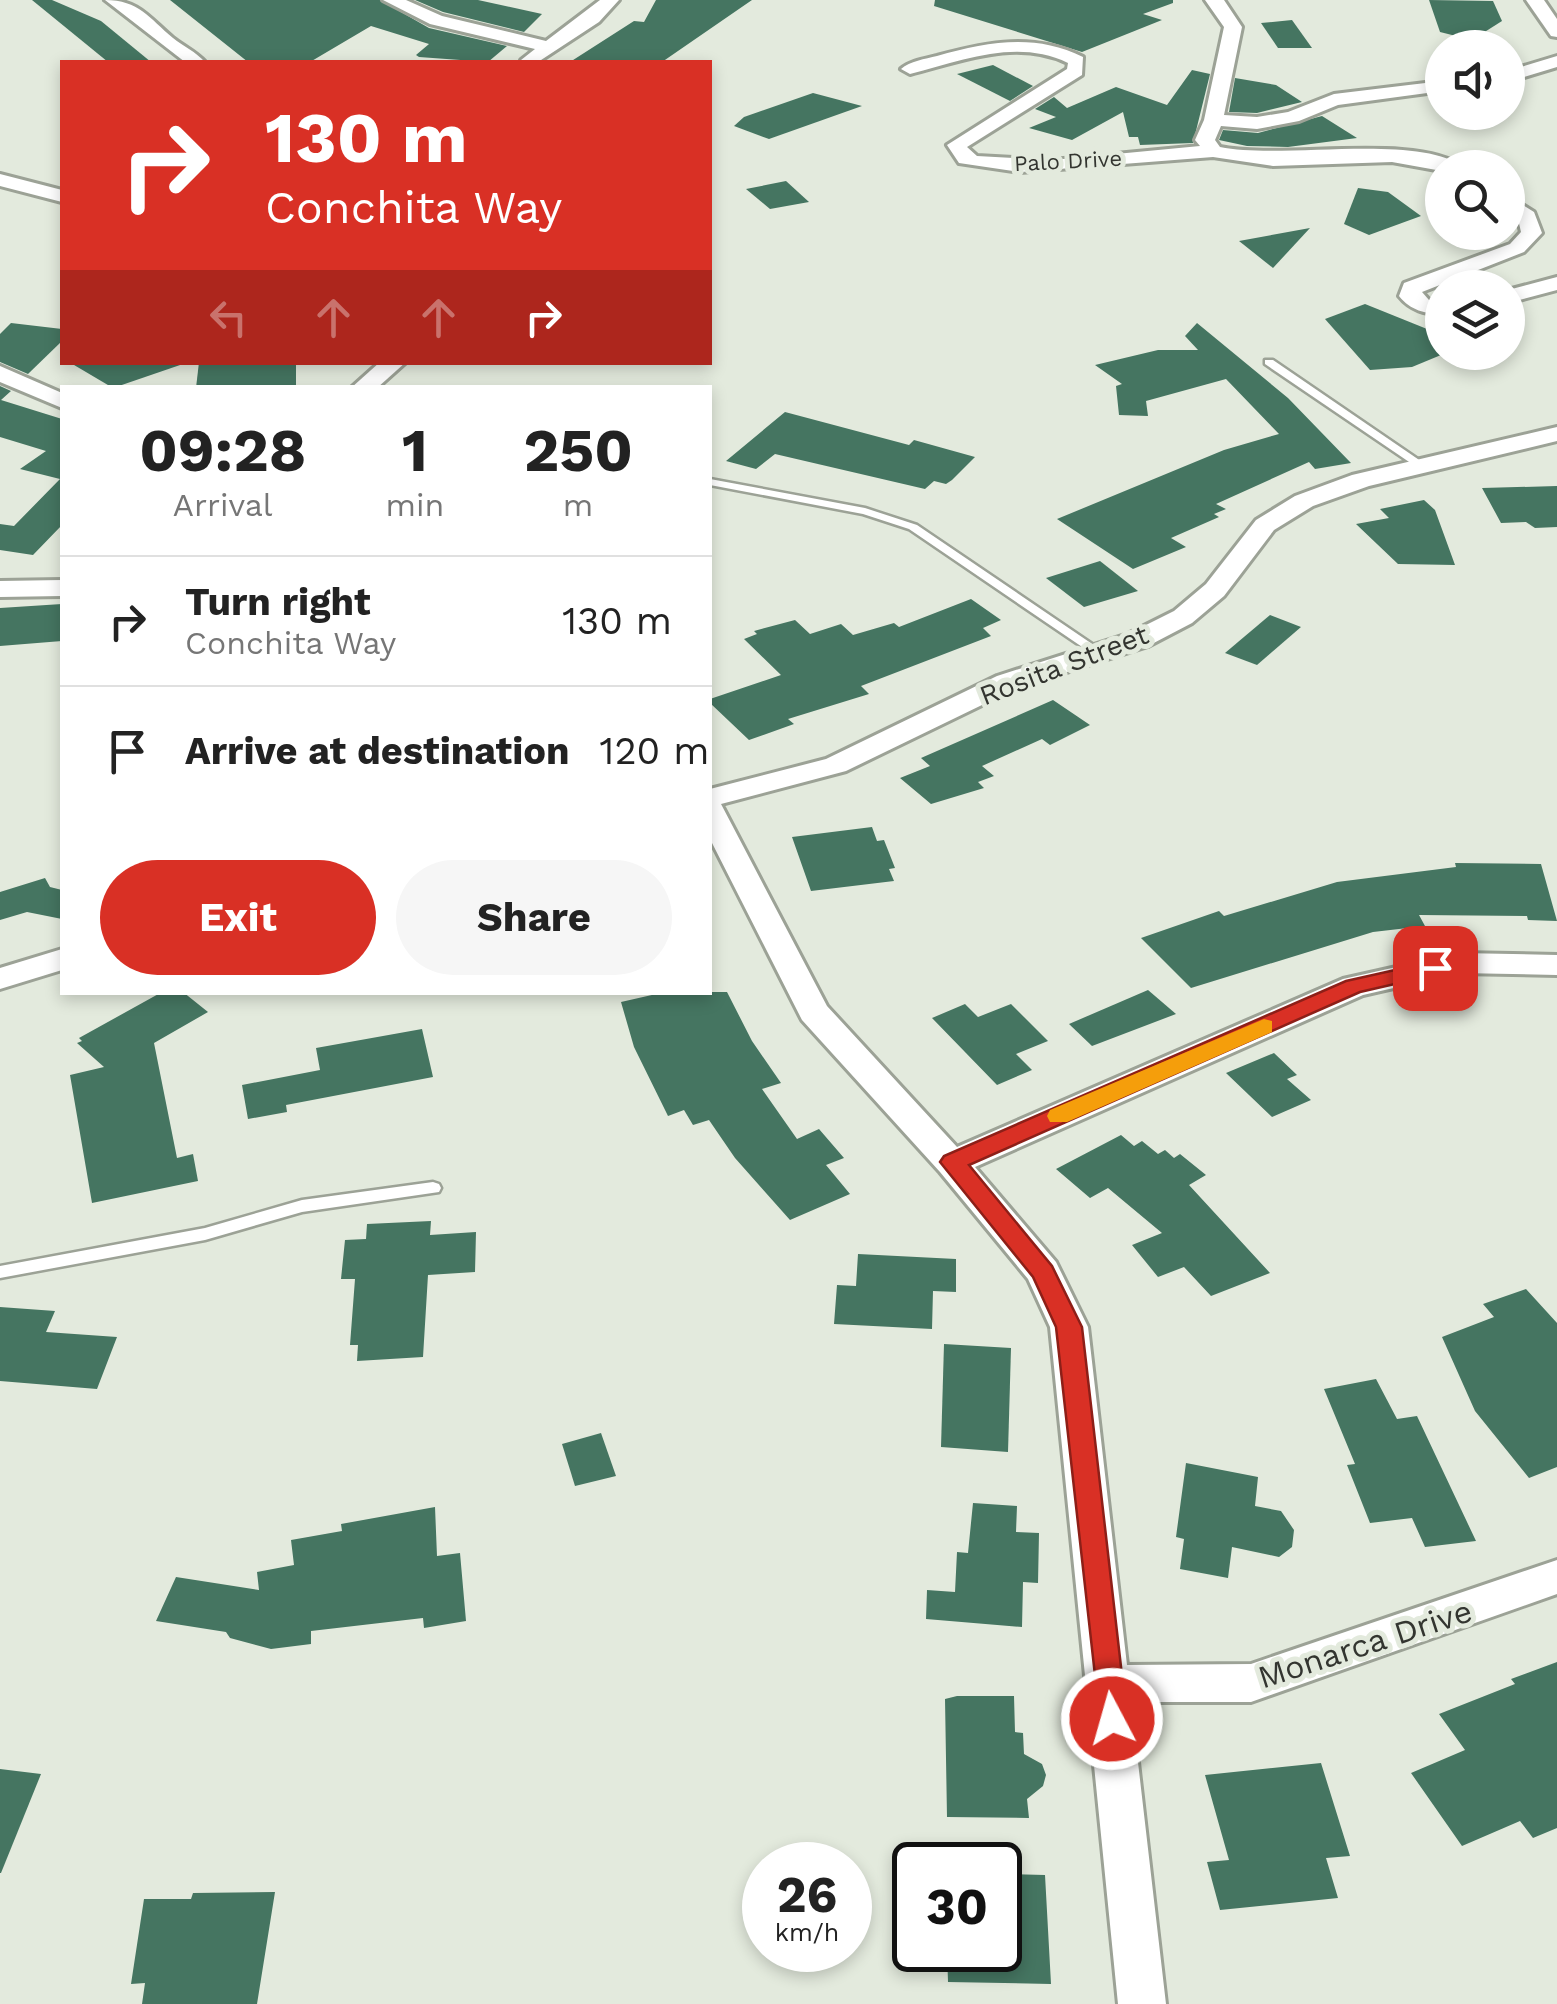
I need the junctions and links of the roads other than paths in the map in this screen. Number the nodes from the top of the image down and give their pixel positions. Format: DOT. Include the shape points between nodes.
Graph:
graph roads {
  1 [pos="114,0"];
  2 [pos="392,0"];
  3 [pos="610,0"];
  4 [pos="1214,0"];
  5 [pos="1535,0"];
  6 [pos="1557,32"];
  7 [pos="549,47"];
  8 [pos="193,60"];
  9 [pos="530,60"];
  10 [pos="1557,61"];
  11 [pos="910,69"];
  12 [pos="1525,71"];
  13 [pos="1425,88"];
  14 [pos="1214,120"];
  15 [pos="1212,151"];
  16 [pos="1425,162"];
  17 [pos="0,180"];
  18 [pos="60,195"];
  19 [pos="1525,215"];
  20 [pos="1525,240"];
  21 [pos="1512,250"];
  22 [pos="1459,270"];
  23 [pos="1425,283"];
  24 [pos="1557,283"];
  25 [pos="1525,291"];
  26 [pos="1425,306"];
  27 [pos="1269,362"];
  28 [pos="392,365"];
  29 [pos="0,372"];
  30 [pos="366,385"];
  31 [pos="60,400"];
  32 [pos="1557,434"];
  33 [pos="1422,466"];
  34 [pos="712,482"];
  35 [pos="60,588"];
  36 [pos="0,589"];
  37 [pos="1098,652"];
  38 [pos="712,797"];
  39 [pos="712,814"];
  40 [pos="60,961"];
  41 [pos="1557,964"];
  42 [pos="0,979"];
  43 [pos="952,1162"];
  44 [pos="434,1188"];
  45 [pos="0,1272"];
  46 [pos="1557,1577"];
  47 [pos="1108,1684"];
  48 [pos="1142,2004"];
  1 -- 8 [label="street"];
  2 -- 7 [label="street" via="436,20"];
  3 -- 7 [label="street"];
  4 -- 14 [label="street" via="1233,28"];
  5 -- 6 [label="street"];
  7 -- 9 [label="street"];
  10 -- 12 [label="street"];
  11 -- 15 [label="street, Palo Drive" via="1019,46 1052,49 1077,61 1076,71 957,145 972,161 1021,165"];
  13 -- 14 [label="street" via="1334,100 1292,118"];
  14 -- 15 [label="street" via="1205,140"];
  15 -- 16 [label="street, Palo Drive" via="1253,161 1382,152"];
  17 -- 18 [label="street"];
  19 -- 20 [label="street" via="1532,233"];
  21 -- 22 [label="street"];
  23 -- 26 [label="street" via="1410,296"];
  24 -- 25 [label="street"];
  27 -- 33 [label="lane"];
  28 -- 30 [label="street"];
  29 -- 31 [label="street"];
  32 -- 33 [label="street, Rosita Street"];
  33 -- 37 [label="street, Rosita Street" via="1304,501 1265,525 1215,590 1183,616"];
  34 -- 37 [label="lane" via="900,522"];
  35 -- 36 [label="street"];
  37 -- 38 [label="street, Rosita Street" via="1008,682 836,764"];
  39 -- 43 [label="street" via="814,1012"];
  40 -- 42 [label="street"];
  41 -- 43 [label="street" via="1460,963 1354,986"];
  43 -- 47 [label="street" via="1043,1272 1069,1327"];
  44 -- 45 [label="lane" via="302,1206 205,1234"];
  46 -- 47 [label="street, Monarca Drive" via="1252,1682"];
  47 -- 48 [label="street"];
}
